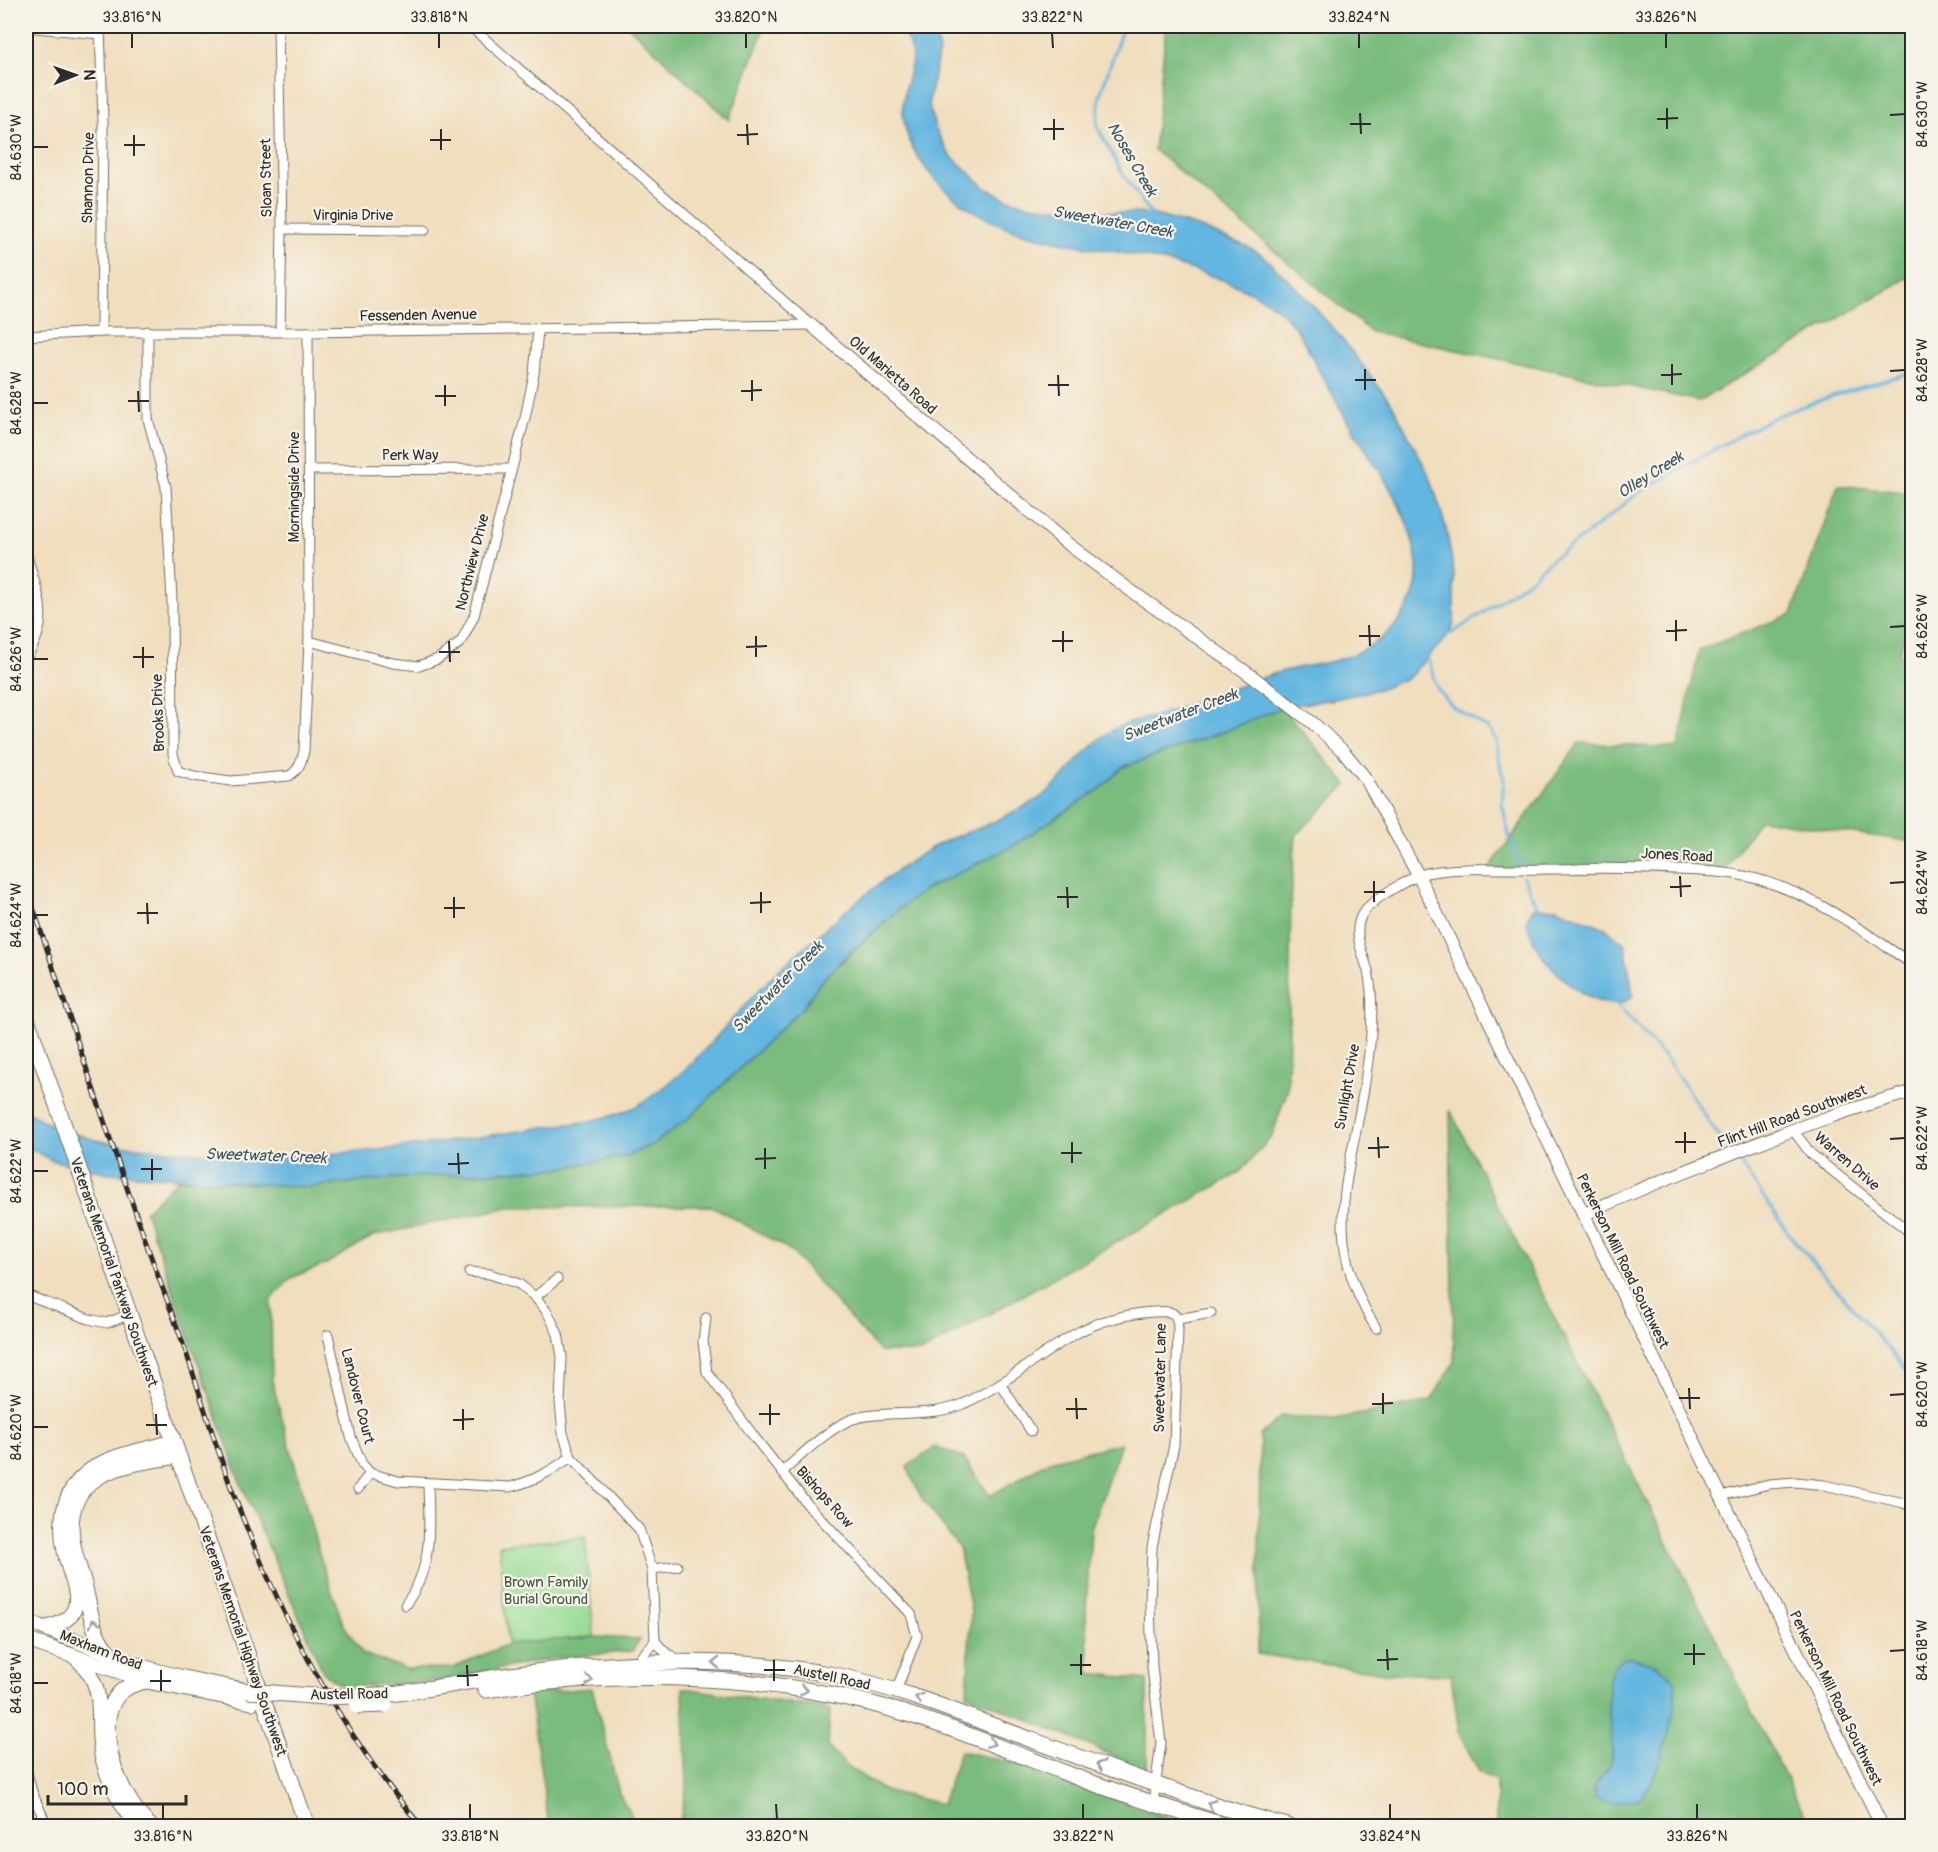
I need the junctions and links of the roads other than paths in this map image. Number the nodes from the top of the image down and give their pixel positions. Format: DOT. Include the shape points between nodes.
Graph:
graph roads {
  1 [pos="278,26"];
  2 [pos="470,26"];
  3 [pos="26,27"];
  4 [pos="100,30"];
  5 [pos="282,229"];
  6 [pos="425,231"];
  7 [pos="811,325"];
  8 [pos="538,329"];
  9 [pos="280,330"];
  10 [pos="101,332"];
  11 [pos="148,332"];
  12 [pos="308,332"];
  13 [pos="26,336"];
  14 [pos="512,469"];
  15 [pos="309,470"];
  16 [pos="26,552"];
  17 [pos="309,641"];
  18 [pos="26,658"];
  19 [pos="1314,724"];
  20 [pos="1419,877"];
  21 [pos="1912,964"];
  22 [pos="26,1016"];
  23 [pos="1912,1092"];
  24 [pos="1793,1130"];
  25 [pos="1584,1215"];
  26 [pos="1912,1234"];
  27 [pos="469,1272"];
  28 [pos="557,1280"];
  29 [pos="26,1295"];
  30 [pos="535,1297"];
  31 [pos="1210,1313"];
  32 [pos="128,1315"];
  33 [pos="706,1318"];
  34 [pos="1178,1319"];
  35 [pos="1376,1328"];
  36 [pos="328,1335"];
  37 [pos="1000,1383"];
  38 [pos="1031,1431"];
  39 [pos="173,1441"];
  40 [pos="178,1456"];
  41 [pos="571,1457"];
  42 [pos="782,1472"];
  43 [pos="370,1473"];
  44 [pos="428,1483"];
  45 [pos="358,1489"];
  46 [pos="1721,1496"];
  47 [pos="1912,1507"];
  48 [pos="677,1566"];
  49 [pos="652,1569"];
  50 [pos="405,1605"];
  51 [pos="26,1621"];
  52 [pos="45,1628"];
  53 [pos="26,1640"];
  54 [pos="655,1641"];
  55 [pos="112,1655"];
  56 [pos="76,1658"];
  57 [pos="686,1663"];
  58 [pos="634,1664"];
  59 [pos="147,1681"];
  60 [pos="217,1691"];
  61 [pos="896,1691"];
  62 [pos="249,1696"];
  63 [pos="383,1700"];
  64 [pos="26,1769"];
  65 [pos="1155,1784"];
  66 [pos="29,1793"];
  67 [pos="1153,1804"];
  68 [pos="46,1827"];
  69 [pos="137,1827"];
  70 [pos="150,1827"];
  71 [pos="307,1827"];
  72 [pos="1227,1827"];
  73 [pos="1288,1827"];
  74 [pos="1881,1827"];
  1 -- 5 [label="street, Sloan Street"];
  2 -- 7 [label="street, Old Marietta Road"];
  3 -- 4 [label="street"];
  4 -- 10 [label="street, Shannon Drive"];
  5 -- 6 [label="street, Virginia Drive"];
  5 -- 9 [label="street, Sloan Street"];
  7 -- 8 [label="street, Fessenden Avenue"];
  7 -- 19 [label="street, Old Marietta Road" via="1064,541"];
  8 -- 12 [label="street, Fessenden Avenue"];
  8 -- 14 [label="street, Northview Drive" via="534,374"];
  9 -- 11 [label="street, Fessenden Avenue"];
  9 -- 12 [label="street, Fessenden Avenue"];
  10 -- 11 [label="street, Fessenden Avenue"];
  10 -- 13 [label="street, Fessenden Avenue"];
  11 -- 17 [label="street, Brooks Drive" via="148,419 165,487 172,601 173,754 178,771 231,781 289,776 296,772 302,762 305,740"];
  12 -- 15 [label="street, Morningside Drive"];
  14 -- 15 [label="street, Perk Way"];
  14 -- 17 [label="street, Northview Drive" via="474,616 456,647 419,666"];
  15 -- 17 [label="street, Morningside Drive"];
  16 -- 18 [label="street" via="42,612 37,639"];
  19 -- 20 [label="street, Perkerson Mill Road Southwest" via="1366,779"];
  20 -- 21 [label="street, Jones Road" via="1430,872 1476,869 1622,868 1738,873 1818,903"];
  20 -- 25 [label="street, Perkerson Mill Road Southwest"];
  20 -- 35 [label="street, Sunlight Drive" via="1365,910 1358,928 1370,985 1371,1041 1344,1187 1343,1232 1356,1290"];
  22 -- 32 [label="main road, Veterans Memorial Parkway Southwest"];
  23 -- 24 [label="street, Flint Hill Road Southwest"];
  24 -- 25 [label="street, Flint Hill Road Southwest" via="1683,1171"];
  24 -- 26 [label="street, Warren Drive" via="1811,1154"];
  25 -- 46 [label="street, Perkerson Mill Road Southwest"];
  27 -- 30 [label="street" via="506,1278"];
  28 -- 30 [label="street"];
  29 -- 32 [label="street" via="107,1323"];
  30 -- 41 [label="street" via="558,1335 563,1433"];
  31 -- 34 [label="street"];
  32 -- 39 [label="main road, Veterans Memorial Parkway Southwest"];
  33 -- 42 [label="street, Bishops Row" via="703,1342 707,1372"];
  34 -- 37 [label="street, Sweetwater Lane" via="1167,1311 1104,1322 1076,1333"];
  34 -- 65 [label="street, Sweetwater Lane" via="1174,1445 1152,1547 1152,1666 1161,1743"];
  36 -- 43 [label="street, Landover Court" via="351,1437"];
  37 -- 38 [label="street"];
  37 -- 42 [label="street, Sweetwater Lane" via="940,1411 858,1417 835,1429"];
  39 -- 40 [label="main road, Veterans Memorial Parkway Southwest"];
  39 -- 52 [label="main road" via="108,1459 83,1476 72,1490 61,1532 76,1594 75,1606 65,1620"];
  55 -- 40 [label="main road, one-way" via="95,1629 75,1550 74,1507 83,1492 106,1472"];
  40 -- 71 [label="main road, Veterans Memorial Highway Southwest"];
  41 -- 44 [label="street" via="548,1474 510,1487"];
  41 -- 49 [label="street" via="639,1529"];
  42 -- 61 [label="street, Bishops Row" via="911,1614 917,1636"];
  43 -- 44 [label="street"];
  43 -- 45 [label="street"];
  44 -- 50 [label="street" via="428,1556 422,1578"];
  46 -- 47 [label="street" via="1769,1484 1803,1482"];
  46 -- 74 [label="street, Perkerson Mill Road Southwest"];
  48 -- 49 [label="street"];
  49 -- 54 [label="street"];
  51 -- 52 [label="main road, Maxham Road"];
  52 -- 55 [label="main road, Maxham Road"];
  53 -- 56 [label="main road, Maxham Road"];
  54 -- 57 [label="street" via="666,1653"];
  54 -- 58 [label="street"];
  55 -- 60 [label="main road, Maxham Road"];
  56 -- 59 [label="main road, Maxham Road"];
  56 -- 69 [label="main road" via="90,1672 97,1687 102,1755 109,1779"];
  57 -- 58 [label="main road, Austell Road"];
  61 -- 57 [label="main road, Austell Road, one-way" via="788,1668"];
  58 -- 63 [label="main road, Austell Road" via="510,1676"];
  59 -- 60 [label="main road, Maxham Road"];
  59 -- 70 [label="main road" via="130,1684 117,1694 108,1728 117,1779"];
  60 -- 62 [label="main road, Maxham Road"];
  65 -- 61 [label="main road, Austell Road, one-way"];
  62 -- 63 [label="main road, Austell Road, bridge" via="318,1706"];
  63 -- 67 [label="main road, Austell Road, one-way" via="557,1681 662,1679 764,1684 863,1702 951,1728"];
  64 -- 66 [label="street"];
  65 -- 67 [label="street, Sweetwater Lane"];
  73 -- 65 [label="main road, Austell Road, one-way"];
  66 -- 68 [label="street"];
  67 -- 72 [label="main road, Austell Road"];
}
